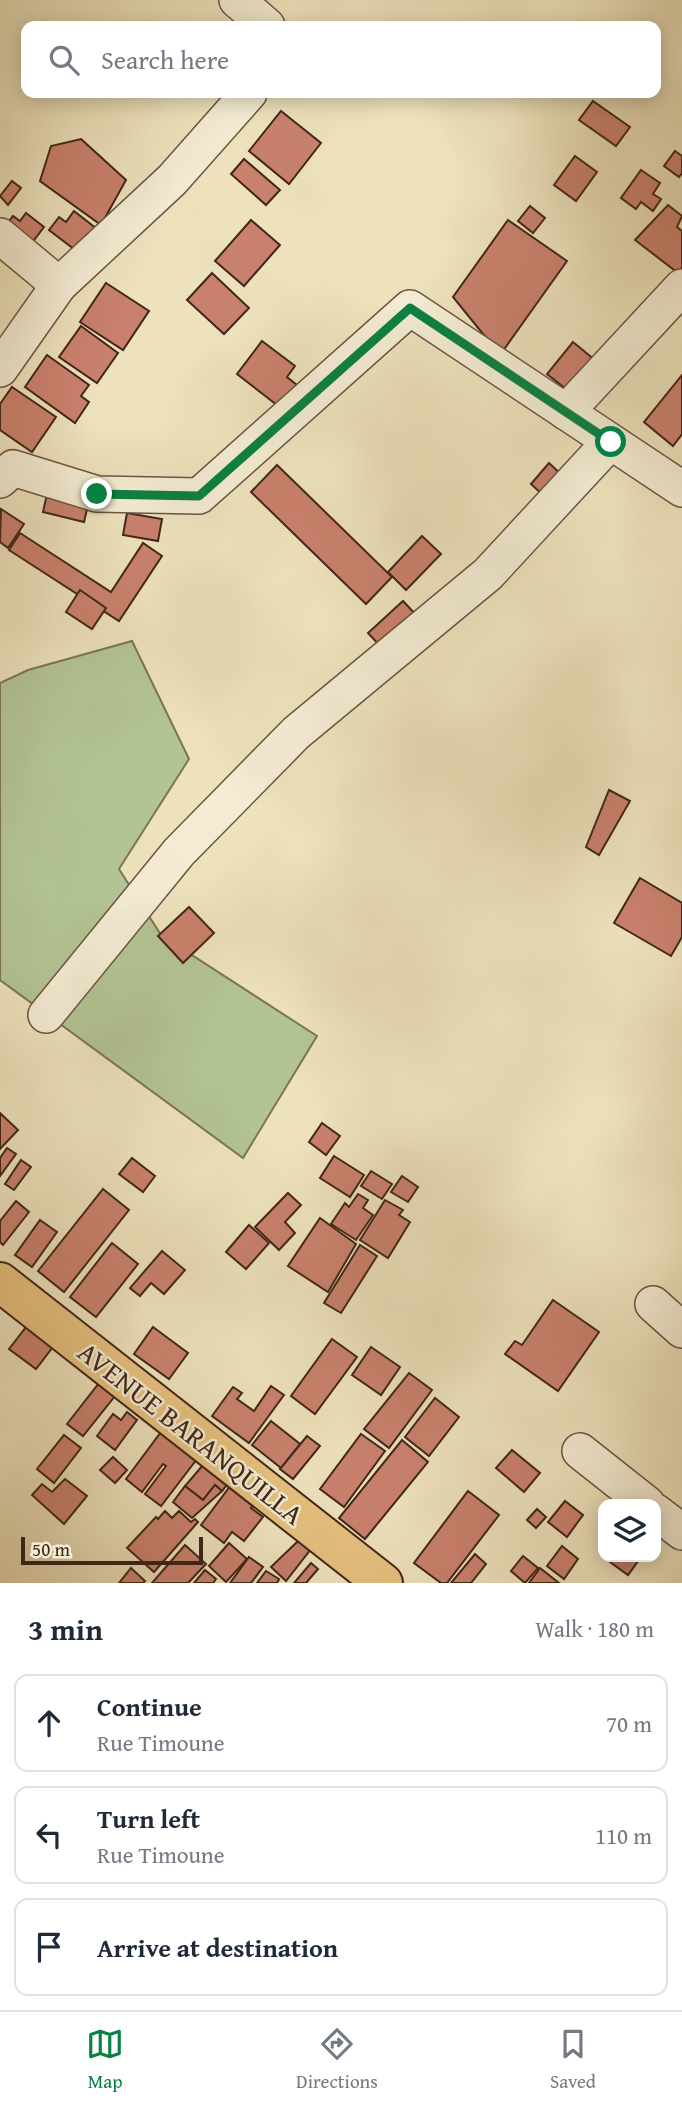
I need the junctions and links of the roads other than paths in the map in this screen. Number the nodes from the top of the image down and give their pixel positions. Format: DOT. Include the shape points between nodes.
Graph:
graph roads {
  1 [pos="237,0"];
  2 [pos="261,21"];
  3 [pos="245,98"];
  4 [pos="0,236"];
  5 [pos="60,285"];
  6 [pos="682,287"];
  7 [pos="0,369"];
  8 [pos="566,412"];
  9 [pos="611,442"];
  10 [pos="4,467"];
  11 [pos="682,489"];
  12 [pos="46,1015"];
  13 [pos="0,1282"];
  14 [pos="653,1304"];
  15 [pos="682,1330"];
  16 [pos="580,1451"];
  17 [pos="640,1499"];
  18 [pos="661,1516"];
  19 [pos="682,1532"];
  20 [pos="383,1583"];
  1 -- 2 [label="street"];
  3 -- 5 [label="street" via="172,180"];
  4 -- 5 [label="street"];
  5 -- 7 [label="street"];
  6 -- 8 [label="street"];
  8 -- 9 [label="street"];
  8 -- 10 [label="street" via="410,308 199,496 97,494"];
  9 -- 11 [label="street"];
  9 -- 12 [label="street" via="488,574 296,733 179,852"];
  13 -- 20 [label="main road, AVENUE BARANQUILLA"];
  14 -- 15 [label="street"];
  16 -- 17 [label="street"];
  18 -- 19 [label="street"];
}
